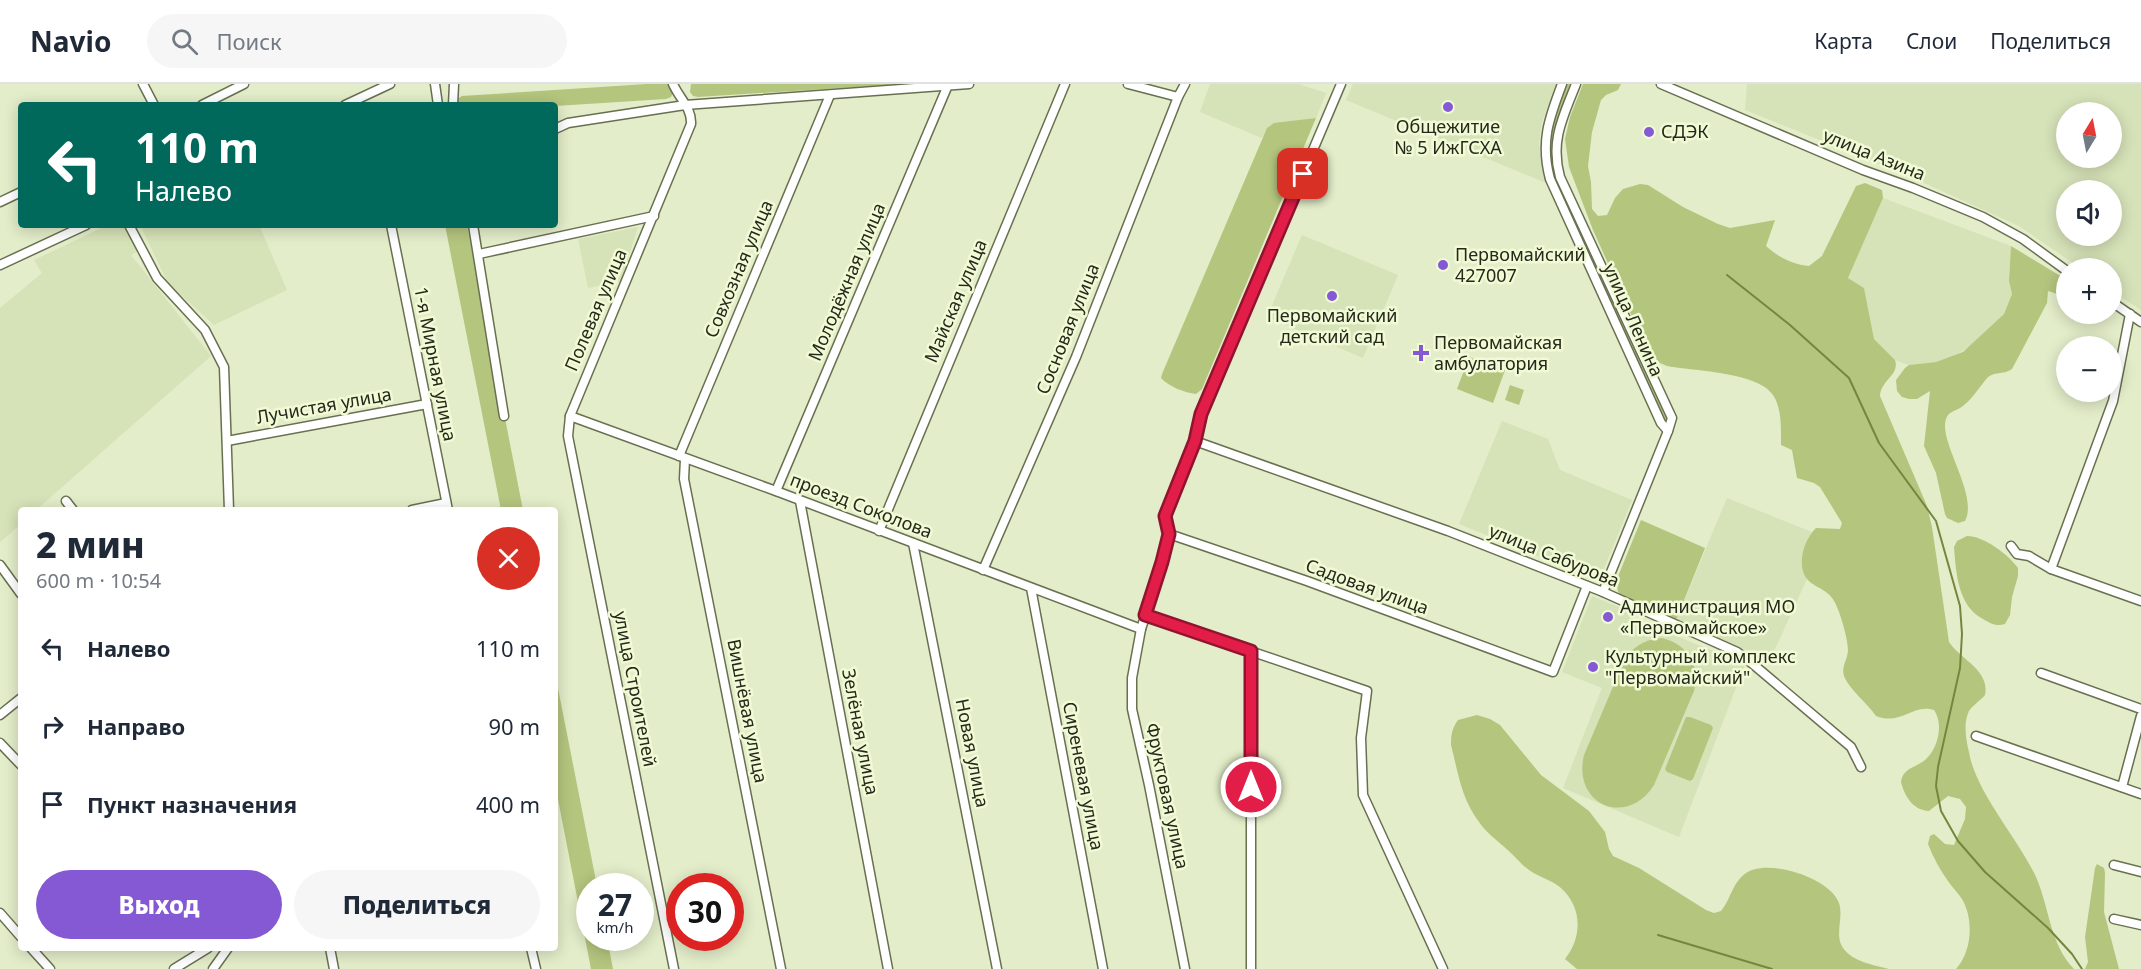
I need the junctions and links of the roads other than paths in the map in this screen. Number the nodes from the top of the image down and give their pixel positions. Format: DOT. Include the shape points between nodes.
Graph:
graph roads {
  1 [pos="142,84"];
  2 [pos="244,84"];
  3 [pos="390,84"];
  4 [pos="435,84"];
  5 [pos="454,84"];
  6 [pos="673,84"];
  7 [pos="969,84"];
  8 [pos="1065,84"];
  9 [pos="1128,84"];
  10 [pos="1184,84"];
  11 [pos="1341,84"];
  12 [pos="1562,84"];
  13 [pos="1576,84"];
  14 [pos="1661,84"];
  15 [pos="948,86"];
  16 [pos="1161,92"];
  17 [pos="831,95"];
  18 [pos="1178,97"];
  19 [pos="152,102"];
  20 [pos="208,102"];
  21 [pos="351,102"];
  22 [pos="438,102"];
  23 [pos="453,102"];
  24 [pos="685,105"];
  25 [pos="558,128"];
  26 [pos="18,193"];
  27 [pos="0,202"];
  28 [pos="654,216"];
  29 [pos="80,228"];
  30 [pos="131,228"];
  31 [pos="392,228"];
  32 [pos="474,228"];
  33 [pos="478,254"];
  34 [pos="2056,263"];
  35 [pos="0,265"];
  36 [pos="2122,309"];
  37 [pos="2130,314"];
  38 [pos="2141,322"];
  39 [pos="427,404"];
  40 [pos="504,416"];
  41 [pos="570,416"];
  42 [pos="1668,431"];
  43 [pos="227,441"];
  44 [pos="1195,441"];
  45 [pos="682,457"];
  46 [pos="776,491"];
  47 [pos="66,501"];
  48 [pos="800,501"];
  49 [pos="447,506"];
  50 [pos="71,507"];
  51 [pos="229,507"];
  52 [pos="879,531"];
  53 [pos="1169,534"];
  54 [pos="913,543"];
  55 [pos="2011,546"];
  56 [pos="0,565"];
  57 [pos="2051,569"];
  58 [pos="983,570"];
  59 [pos="1587,586"];
  60 [pos="1031,588"];
  61 [pos="18,590"];
  62 [pos="1603,592"];
  63 [pos="2141,601"];
  64 [pos="1145,615"];
  65 [pos="1141,629"];
  66 [pos="1251,651"];
  67 [pos="2041,673"];
  68 [pos="18,700"];
  69 [pos="2141,709"];
  70 [pos="0,715"];
  71 [pos="2141,716"];
  72 [pos="1976,736"];
  73 [pos="0,743"];
  74 [pos="18,762"];
  75 [pos="1861,767"];
  76 [pos="2122,787"];
  77 [pos="2141,794"];
  78 [pos="2114,865"];
  79 [pos="2141,872"];
  80 [pos="0,913"];
  81 [pos="2114,919"];
  82 [pos="2141,925"];
  83 [pos="18,934"];
  84 [pos="34,951"];
  85 [pos="203,951"];
  86 [pos="226,951"];
  87 [pos="331,951"];
  88 [pos="532,951"];
  89 [pos="50,969"];
  90 [pos="174,969"];
  91 [pos="213,969"];
  92 [pos="334,969"];
  93 [pos="536,969"];
  94 [pos="674,969"];
  95 [pos="781,969"];
  96 [pos="888,969"];
  97 [pos="997,969"];
  98 [pos="1103,969"];
  99 [pos="1185,969"];
  100 [pos="1251,969"];
  101 [pos="1443,969"];
  1 -- 19 [label="street"];
  2 -- 20 [label="street"];
  3 -- 21 [label="street"];
  4 -- 22 [label="street"];
  5 -- 23 [label="street"];
  6 -- 24 [label="street"];
  7 -- 15 [label="street"];
  8 -- 52 [label="street, Майская улица"];
  9 -- 16 [label="street"];
  10 -- 16 [label="street"];
  10 -- 18 [label="street, Сосновая улица"];
  11 -- 44 [label="street, Фруктовая улица" via="1201,414"];
  12 -- 42 [label="street, улица Ленина" via="1546,131 1550,179"];
  13 -- 42 [label="street, улица Ленина" via="1557,135 1556,162 1672,418"];
  14 -- 34 [label="street, улица Азина" via="1983,217"];
  15 -- 17 [label="street"];
  15 -- 46 [label="street, Молодёжная улица"];
  16 -- 18 [label="street"];
  17 -- 24 [label="street"];
  17 -- 45 [label="street, Совхозная улица"];
  18 -- 58 [label="street, Сосновая улица" via="1076,357"];
  24 -- 25 [label="street"];
  24 -- 28 [label="street, Полевая улица" via="691,124"];
  26 -- 27 [label="street"];
  28 -- 33 [label="street, Полевая улица"];
  28 -- 41 [label="street, Полевая улица"];
  29 -- 35 [label="street"];
  30 -- 43 [label="street" via="157,278 205,330 224,367"];
  31 -- 39 [label="street, 1-я Мирная улица"];
  32 -- 33 [label="street"];
  33 -- 40 [label="street"];
  36 -- 37 [label="street"];
  37 -- 38 [label="street"];
  37 -- 57 [label="street" via="2113,401"];
  39 -- 43 [label="street, Лучистая улица"];
  39 -- 49 [label="street, 1-я Мирная улица"];
  41 -- 45 [label="street, проезд Соколова"];
  41 -- 94 [label="street, улица Строителей" via="568,436"];
  42 -- 62 [label="street, улица Ленина"];
  43 -- 51 [label="street"];
  44 -- 53 [label="street, Фруктовая улица" via="1165,516"];
  44 -- 59 [label="street, улица Сабурова" via="1448,531"];
  45 -- 46 [label="street, проезд Соколова"];
  45 -- 95 [label="street, Вишнёвая улица"];
  46 -- 48 [label="street, проезд Соколова"];
  47 -- 50 [label="street"];
  48 -- 52 [label="street, проезд Соколова"];
  48 -- 96 [label="street, Зелёная улица"];
  52 -- 54 [label="street, проезд Соколова"];
  53 -- 59 [label="street, Садовая улица" via="1553,672"];
  53 -- 64 [label="street, Фруктовая улица"];
  54 -- 58 [label="street, проезд Соколова"];
  54 -- 97 [label="street, Новая улица"];
  55 -- 57 [label="street" via="2017,554 2029,556"];
  56 -- 61 [label="street"];
  57 -- 63 [label="street"];
  58 -- 60 [label="street, проезд Соколова"];
  59 -- 62 [label="street, улица Сабурова"];
  60 -- 65 [label="street, проезд Соколова"];
  60 -- 98 [label="street, Сиреневая улица"];
  62 -- 75 [label="street, улица Сабурова" via="1737,652 1851,747"];
  64 -- 65 [label="street, Фруктовая улица"];
  64 -- 66 [label="street"];
  65 -- 99 [label="street, Фруктовая улица" via="1132,678 1132,709"];
  66 -- 100 [label="street"];
  66 -- 101 [label="street" via="1366,691 1361,738 1363,795"];
  67 -- 69 [label="street"];
  68 -- 70 [label="street"];
  71 -- 76 [label="street"];
  72 -- 76 [label="street"];
  73 -- 74 [label="street"];
  76 -- 77 [label="street"];
  78 -- 79 [label="street"];
  80 -- 83 [label="street"];
  81 -- 82 [label="street"];
  84 -- 89 [label="street"];
  85 -- 90 [label="street"];
  86 -- 91 [label="street"];
  87 -- 92 [label="street"];
  88 -- 93 [label="street"];
}
